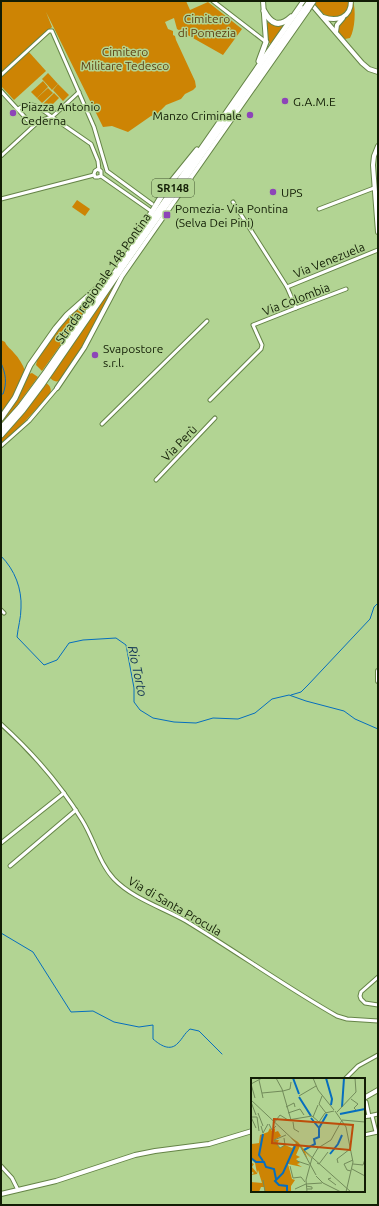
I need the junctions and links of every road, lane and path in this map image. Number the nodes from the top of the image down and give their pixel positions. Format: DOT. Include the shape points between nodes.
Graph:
graph roads {
  1 [pos="213,1"];
  2 [pos="263,1"];
  3 [pos="314,1"];
  4 [pos="351,1"];
  5 [pos="312,4"];
  6 [pos="304,6"];
  7 [pos="264,11"];
  8 [pos="323,17"];
  9 [pos="343,18"];
  10 [pos="298,24"];
  11 [pos="336,32"];
  12 [pos="266,42"];
  13 [pos="278,45"];
  14 [pos="378,72"];
  15 [pos="254,74"];
  16 [pos="1,75"];
  17 [pos="1,91"];
  18 [pos="79,92"];
  19 [pos="18,109"];
  20 [pos="52,117"];
  21 [pos="33,126"];
  22 [pos="208,138"];
  23 [pos="378,146"];
  24 [pos="1,156"];
  25 [pos="100,170"];
  26 [pos="94,175"];
  27 [pos="101,176"];
  28 [pos="374,188"];
  29 [pos="1,199"];
  30 [pos="233,202"];
  31 [pos="142,204"];
  32 [pos="154,205"];
  33 [pos="319,209"];
  34 [pos="151,211"];
  35 [pos="378,232"];
  36 [pos="135,243"];
  37 [pos="378,250"];
  38 [pos="118,266"];
  39 [pos="287,287"];
  40 [pos="346,289"];
  41 [pos="296,308"];
  42 [pos="207,321"];
  43 [pos="47,373"];
  44 [pos="57,388"];
  45 [pos="210,400"];
  46 [pos="1,418"];
  47 [pos="215,418"];
  48 [pos="102,424"];
  49 [pos="4,427"];
  50 [pos="1,435"];
  51 [pos="1,446"];
  52 [pos="156,480"];
  53 [pos="1,610"];
  54 [pos="4,613"];
  55 [pos="378,671"];
  56 [pos="378,681"];
  57 [pos="1,724"];
  58 [pos="64,793"];
  59 [pos="76,810"];
  60 [pos="1,843"];
  61 [pos="10,866"];
  62 [pos="378,977"];
  63 [pos="378,1005"];
  64 [pos="378,1021"];
  65 [pos="378,1055"];
  66 [pos="346,1078"];
  67 [pos="378,1090"];
  68 [pos="365,1100"];
  69 [pos="378,1114"];
  70 [pos="370,1116"];
  71 [pos="365,1118"];
  72 [pos="251,1131"];
  73 [pos="377,1132"];
  74 [pos="365,1135"];
  75 [pos="1,1166"];
  76 [pos="18,1190"];
  77 [pos="1,1194"];
  1 -- 12 [label="street"];
  2 -- 7 [label="street"];
  3 -- 6 [label="street, bridge"];
  4 -- 9 [label="street" via="349,12"];
  5 -- 6 [label="highway, Strada regionale 148 Pontina / SR148, bridge"];
  5 -- 8 [label="street"];
  6 -- 7 [label="highway" via="281,23 271,21"];
  6 -- 10 [label="street"];
  6 -- 13 [label="highway, Strada regionale 148 Pontina / SR148"];
  6 -- 15 [label="highway, Strada regionale 148 Pontina / SR148"];
  7 -- 12 [label="street"];
  8 -- 9 [label="street" via="334,20"];
  8 -- 11 [label="street"];
  9 -- 11 [label="street" via="337,25"];
  10 -- 13 [label="highway"];
  10 -- 44 [label="street" via="125,272 84,348"];
  11 -- 14 [label="street" via="362,64"];
  12 -- 15 [label="highway"];
  13 -- 43 [label="highway, Strada regionale 148 Pontina / SR148"];
  15 -- 22 [label="highway, Strada regionale 148 Pontina / SR148"];
  16 -- 18 [label="street" via="51,30"];
  17 -- 19 [label="street"];
  18 -- 20 [label="street"];
  18 -- 32 [label="street" via="107,171"];
  19 -- 20 [label="street" via="32,104"];
  19 -- 21 [label="street"];
  20 -- 21 [label="street" via="43,119"];
  20 -- 25 [label="street" via="91,144"];
  21 -- 24 [label="street"];
  22 -- 32 [label="highway"];
  22 -- 36 [label="highway, Strada regionale 148 Pontina / SR148"];
  23 -- 28 [label="street" via="374,159"];
  25 -- 26 [label="street" via="96,170"];
  25 -- 27 [label="street"];
  26 -- 27 [label="street"];
  26 -- 29 [label="street"];
  27 -- 31 [label="street"];
  28 -- 33 [label="street"];
  28 -- 35 [label="street"];
  30 -- 39 [label="street, Via Venezuela"];
  31 -- 32 [label="street"];
  31 -- 34 [label="street"];
  32 -- 34 [label="highway"];
  34 -- 36 [label="highway"];
  36 -- 38 [label="highway, Strada regionale 148 Pontina / SR148"];
  37 -- 39 [label="street, Via Venezuela"];
  38 -- 43 [label="highway, Strada regionale 148 Pontina / SR148"];
  38 -- 46 [label="highway" via="98,289 60,323 30,365 15,398"];
  39 -- 41 [label="street, Via Venezuela"];
  40 -- 41 [label="street, Via Colombia"];
  41 -- 45 [label="street, Via Colombia" via="253,325 262,345 261,349"];
  42 -- 48 [label="street"];
  43 -- 49 [label="highway, Strada regionale 148 Pontina / SR148"];
  44 -- 51 [label="street" via="29,421"];
  47 -- 52 [label="street, Via Perù"];
  49 -- 50 [label="highway, Strada regionale 148 Pontina"];
  53 -- 54 [label="street"];
  55 -- 56 [label="street"];
  57 -- 58 [label="street, Via di Santa Procula" via="35,757"];
  58 -- 59 [label="street, Via di Santa Procula"];
  58 -- 60 [label="street"];
  59 -- 61 [label="street"];
  59 -- 64 [label="street, Via di Santa Procula" via="106,868 125,888 177,916 338,1016"];
  62 -- 63 [label="street" via="361,992 360,997 367,1004"];
  65 -- 66 [label="street" via="359,1066"];
  67 -- 68 [label="street"];
  68 -- 70 [label="street"];
  69 -- 70 [label="street"];
  70 -- 71 [label="street"];
  70 -- 73 [label="street"];
  72 -- 76 [label="street" via="212,1143 135,1155 56,1182"];
  73 -- 74 [label="street"];
  75 -- 76 [label="street" via="12,1178"];
  76 -- 77 [label="street"];
}
